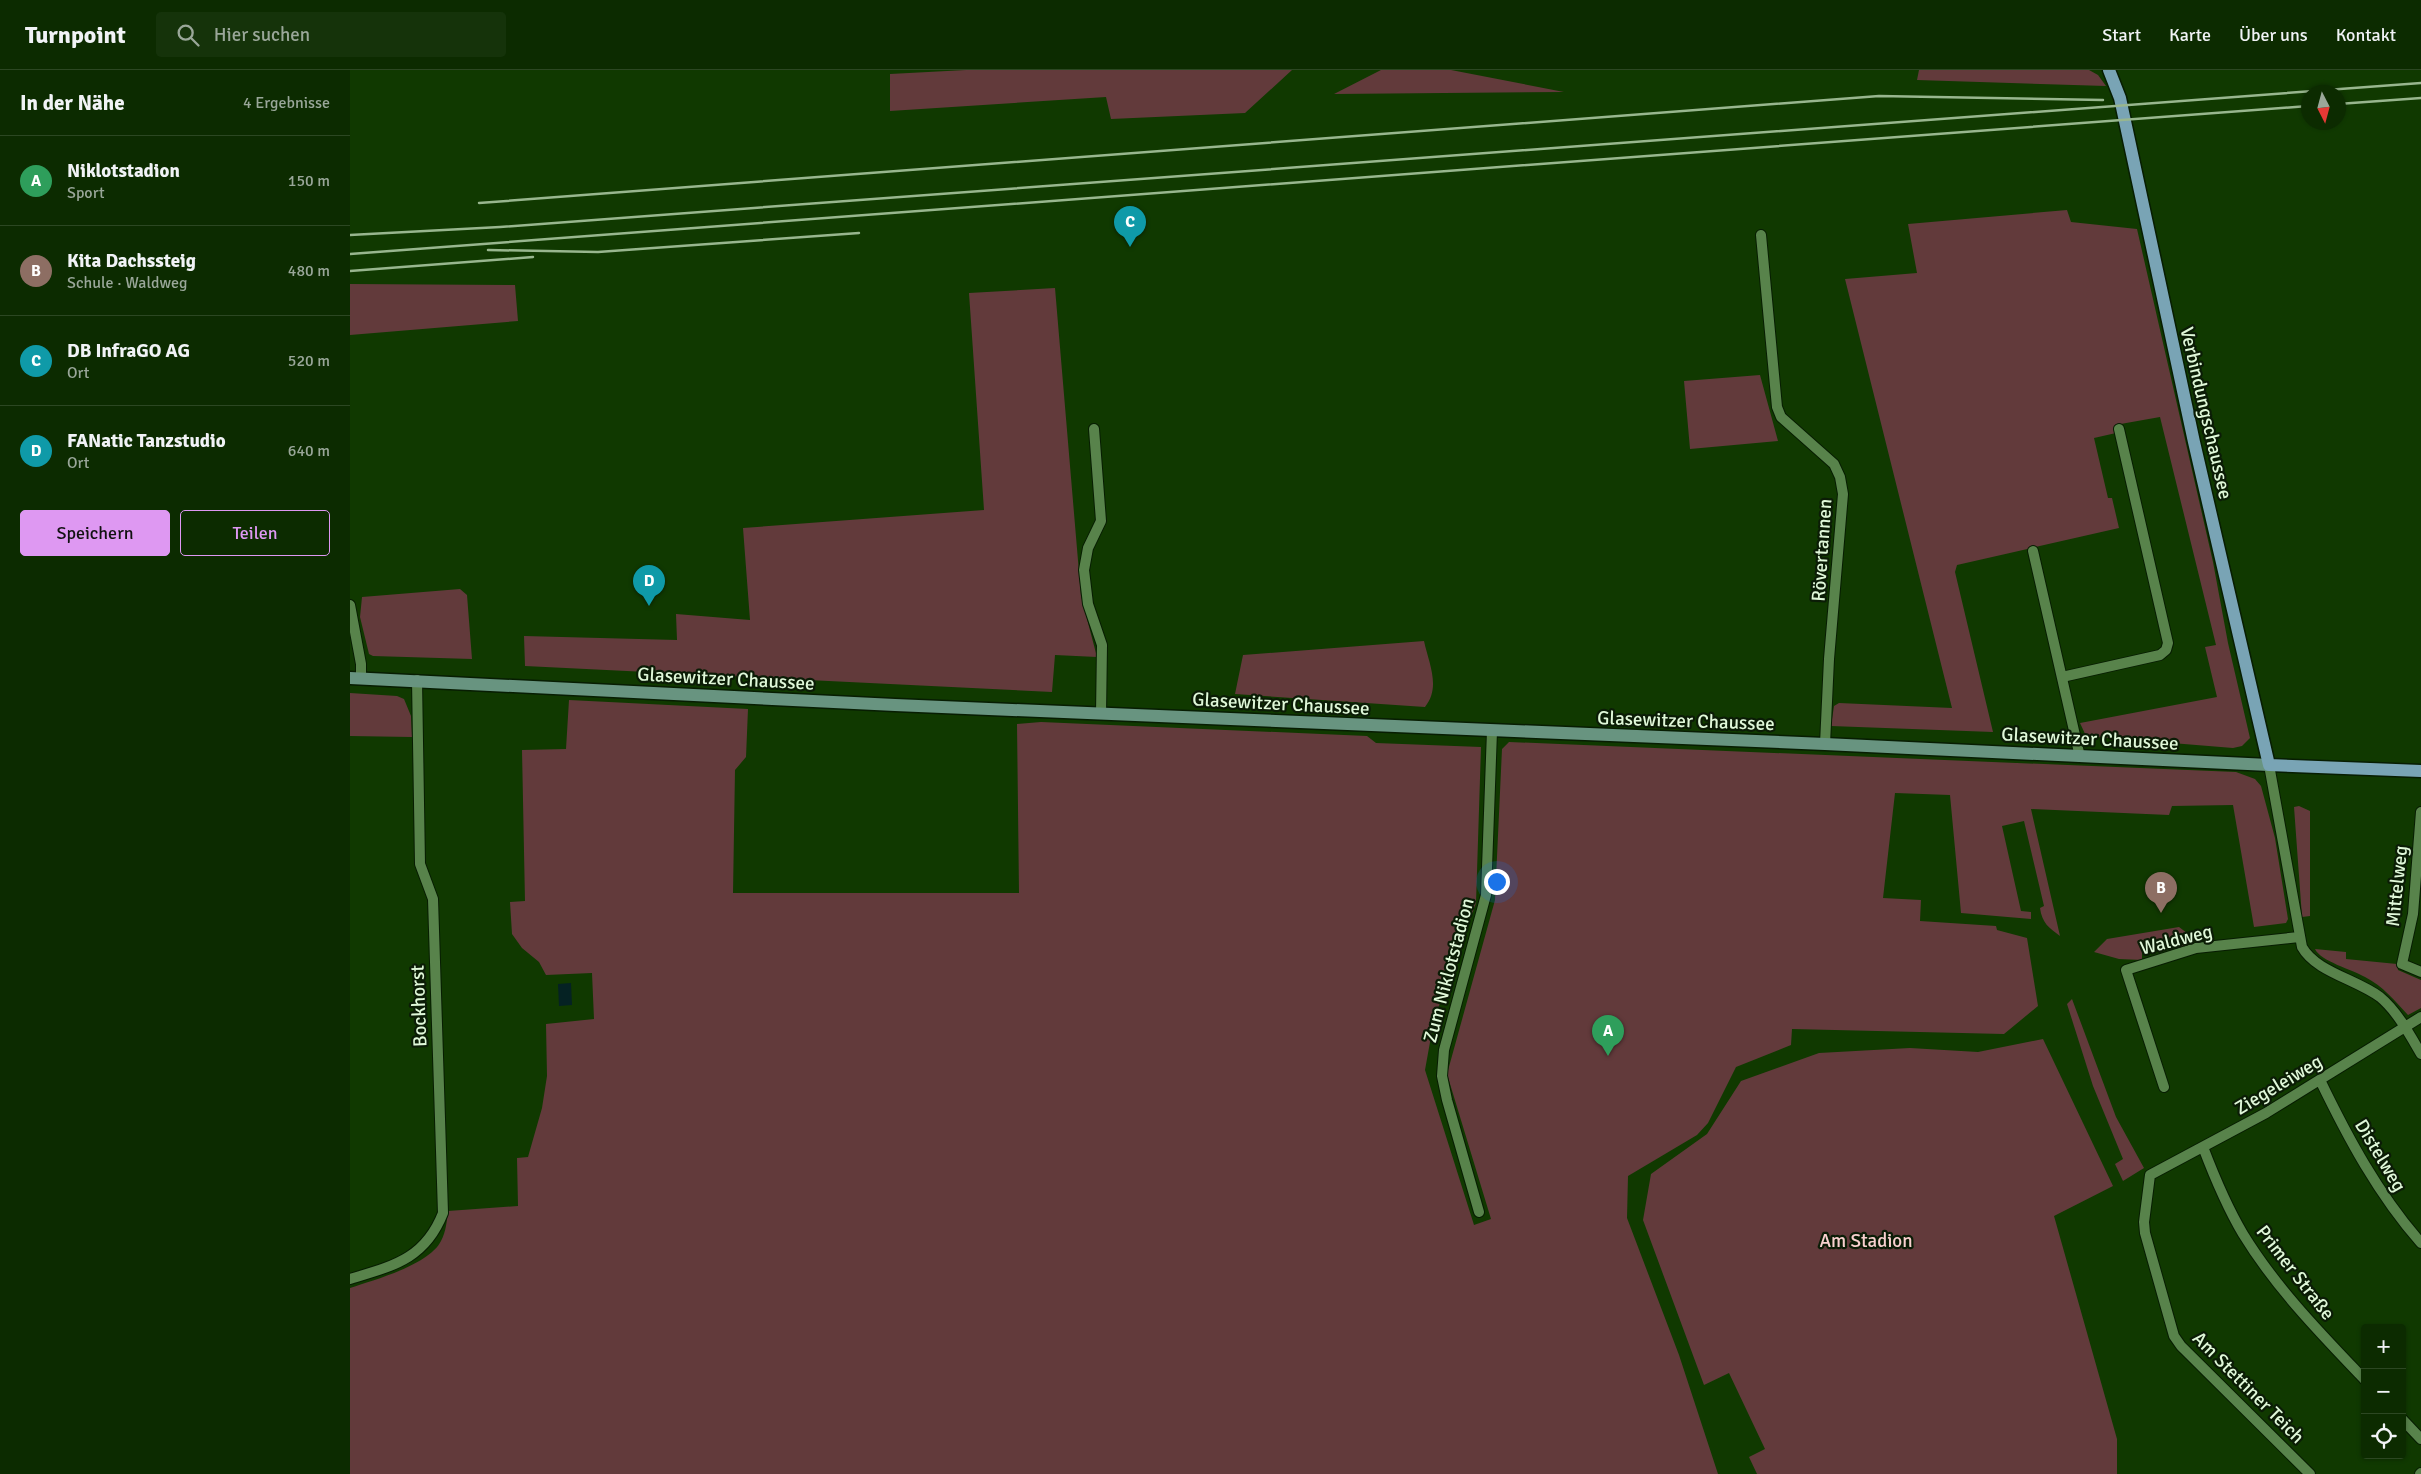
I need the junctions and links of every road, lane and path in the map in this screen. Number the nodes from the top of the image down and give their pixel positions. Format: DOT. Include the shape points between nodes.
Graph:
graph roads {
  1 [pos="2109,70"];
  2 [pos="1761,235"];
  3 [pos="1094,429"];
  4 [pos="2119,429"];
  5 [pos="2033,550"];
  6 [pos="350,605"];
  7 [pos="2062,677"];
  8 [pos="356,678"];
  9 [pos="417,680"];
  10 [pos="1101,714"];
  11 [pos="1492,731"];
  12 [pos="1825,744"];
  13 [pos="2080,757"];
  14 [pos="2269,766"];
  15 [pos="2421,771"];
  16 [pos="2421,812"];
  17 [pos="2299,937"];
  18 [pos="2421,972"];
  19 [pos="2421,1017"];
  20 [pos="2405,1027"];
  21 [pos="2421,1054"];
  22 [pos="2320,1080"];
  23 [pos="2164,1087"];
  24 [pos="2203,1147"];
  25 [pos="2150,1175"];
  26 [pos="1479,1212"];
  27 [pos="2421,1243"];
  28 [pos="350,1279"];
  29 [pos="2361,1376"];
  30 [pos="2406,1424"];
  31 [pos="2421,1439"];
  32 [pos="2310,1474"];
  1 -- 14 [label="main road, Verbindungschaussee" via="2120,98 2190,424"];
  2 -- 12 [label="street, Rövertannen" via="1778,408 1781,417 1834,464 1844,494"];
  3 -- 10 [label="street" via="1101,521 1088,548 1084,570 1088,604 1102,645"];
  4 -- 7 [label="street" via="2168,643 2160,655"];
  5 -- 7 [label="street"];
  6 -- 8 [label="street" via="361,664"];
  7 -- 13 [label="street"];
  8 -- 9 [label="main road, Glasewitzer Chaussee"];
  9 -- 10 [label="main road, Glasewitzer Chaussee"];
  9 -- 28 [label="street, Bockhorst" via="420,864 433,899 443,1213 436,1230 423,1247 399,1264"];
  10 -- 11 [label="main road, Glasewitzer Chaussee"];
  11 -- 12 [label="main road, Glasewitzer Chaussee"];
  11 -- 26 [label="street, Zum Niklotstadion" via="1486,894 1444,1050 1442,1076"];
  12 -- 13 [label="main road, Glasewitzer Chaussee"];
  13 -- 14 [label="main road, Glasewitzer Chaussee"];
  14 -- 15 [label="main road"];
  14 -- 17 [label="street"];
  16 -- 18 [label="street, Mittelweg" via="2413,914 2402,964"];
  17 -- 20 [label="street" via="2307,956 2325,969 2360,983 2382,998"];
  17 -- 23 [label="street, Waldweg" via="2196,948 2126,970"];
  19 -- 20 [label="street, Ziegeleiweg"];
  20 -- 21 [label="street"];
  20 -- 22 [label="street, Ziegeleiweg"];
  22 -- 24 [label="street, Ziegeleiweg"];
  22 -- 27 [label="street, Distelweg" via="2353,1146 2387,1200"];
  24 -- 25 [label="street, Ziegeleiweg"];
  24 -- 29 [label="street, Primer Straße" via="2242,1233 2304,1315"];
  25 -- 32 [label="street, Am Stettiner Teich" via="2145,1233 2174,1336"];
  30 -- 31 [label="street"];
}
